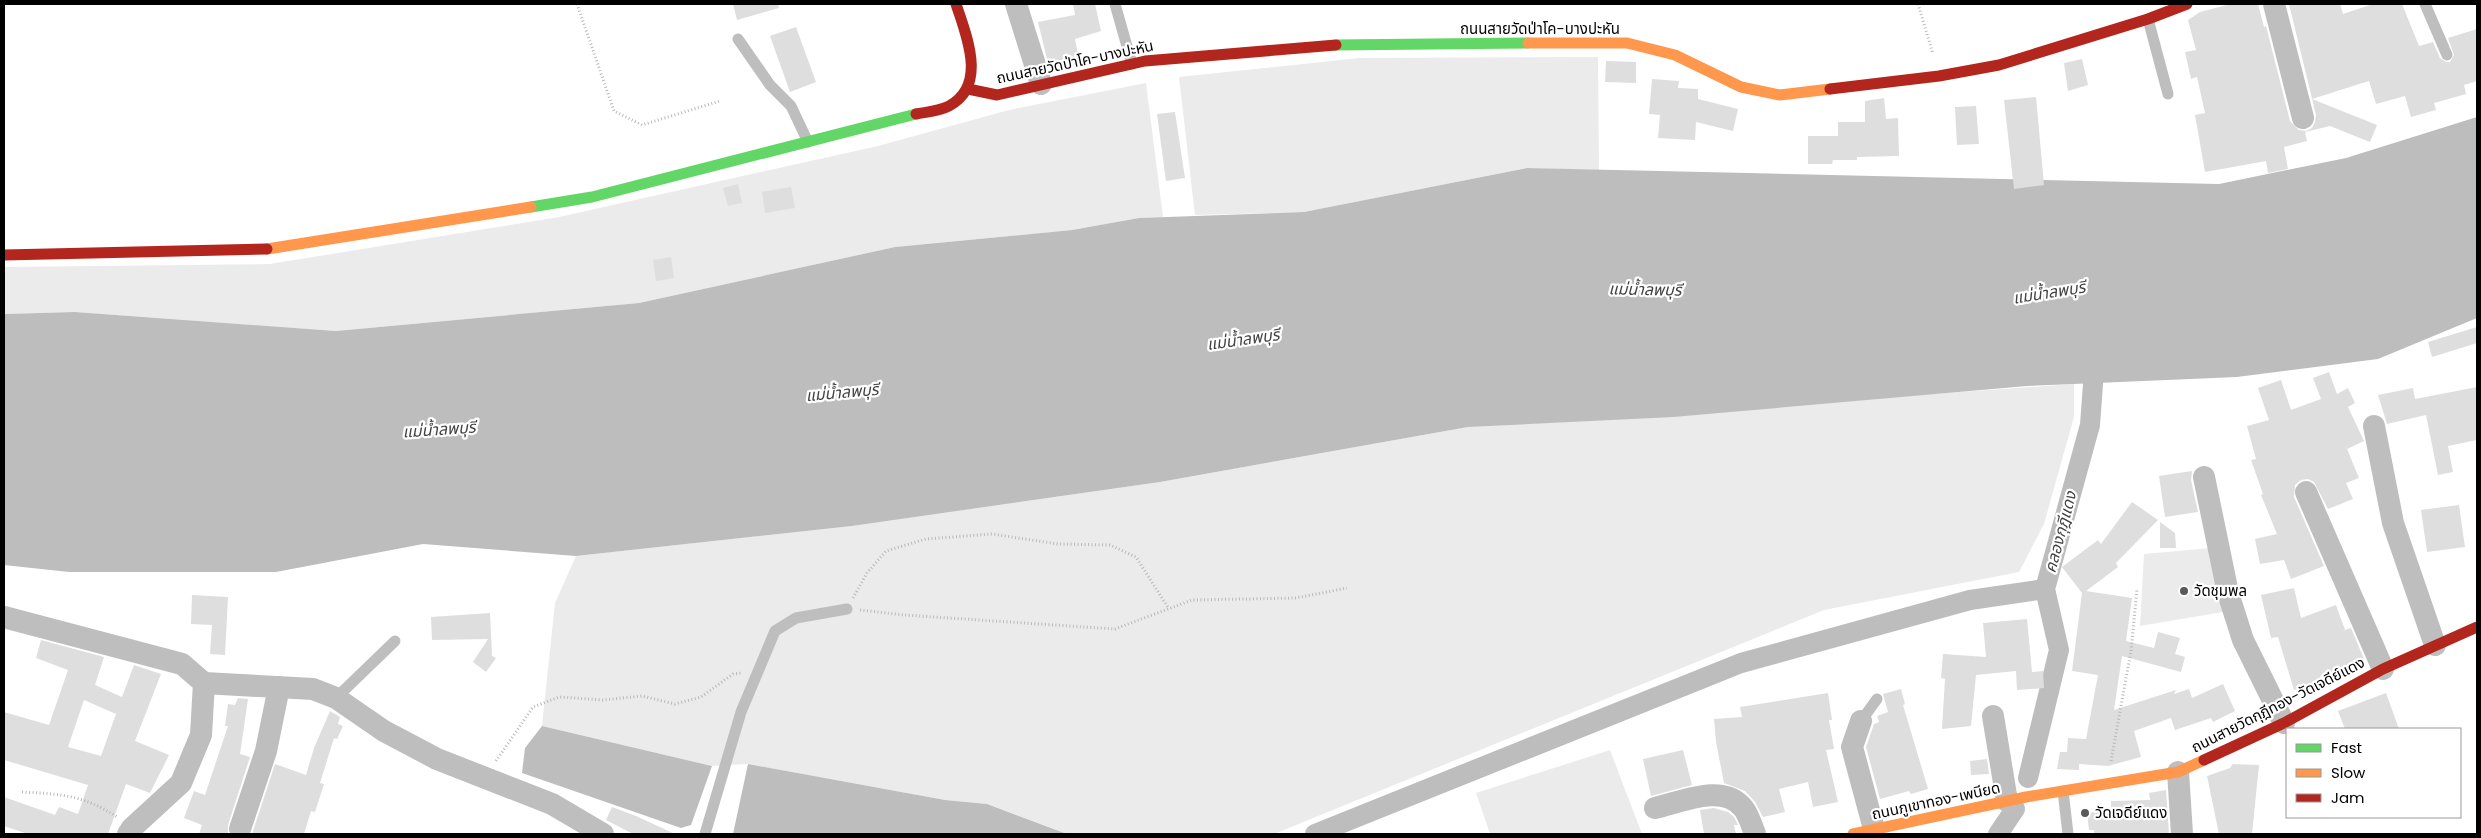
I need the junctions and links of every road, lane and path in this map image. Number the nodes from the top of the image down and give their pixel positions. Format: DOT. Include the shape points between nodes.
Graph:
graph roads {
  1 [pos="577,4"];
  2 [pos="956,4"];
  3 [pos="1016,4"];
  4 [pos="1115,4"];
  5 [pos="1918,4"];
  6 [pos="2187,4"];
  7 [pos="2274,4"];
  8 [pos="2425,4"];
  9 [pos="2148,19"];
  10 [pos="738,39"];
  11 [pos="2448,55"];
  12 [pos="1132,64"];
  13 [pos="1939,76"];
  14 [pos="1041,84"];
  15 [pos="968,89"];
  16 [pos="2168,94"];
  17 [pos="720,101"];
  18 [pos="2303,118"];
  19 [pos="808,142"];
  20 [pos="4,255"];
  21 [pos="2374,426"];
  22 [pos="2204,476"];
  23 [pos="2306,492"];
  24 [pos="1347,588"];
  25 [pos="2137,589"];
  26 [pos="847,609"];
  27 [pos="1168,609"];
  28 [pos="4,617"];
  29 [pos="2477,627"];
  30 [pos="395,641"];
  31 [pos="2434,645"];
  32 [pos="2383,669"];
  33 [pos="759,671"];
  34 [pos="204,683"];
  35 [pos="279,687"];
  36 [pos="336,698"];
  37 [pos="1877,699"];
  38 [pos="1993,716"];
  39 [pos="1861,721"];
  40 [pos="2284,723"];
  41 [pos="2178,772"];
  42 [pos="485,778"];
  43 [pos="2107,784"];
  44 [pos="2063,791"];
  45 [pos="22,792"];
  46 [pos="2016,799"];
  47 [pos="1655,808"];
  48 [pos="240,829"];
  49 [pos="130,831"];
  50 [pos="1865,832"];
  51 [pos="603,834"];
  52 [pos="705,834"];
  53 [pos="1755,834"];
  54 [pos="2068,834"];
  55 [pos="2182,834"];
  1 -- 17 [label="path" via="614,111 642,125"];
  2 -- 15 [label="street" via="970,50 972,70"];
  3 -- 14 [label="street"];
  4 -- 12 [label="lane"];
  5 -- 13 [label="path"];
  6 -- 9 [label="street, ถนนสายวัดป่าโค-บางปะหัน"];
  7 -- 18 [label="street"];
  8 -- 11 [label="lane"];
  9 -- 13 [label="street, ถนนสายวัดป่าโค-บางปะหัน" via="1999,65"];
  9 -- 16 [label="lane"];
  10 -- 19 [label="lane" via="770,85 791,106"];
  12 -- 13 [label="street, ถนนสายวัดป่าโค-บางปะหัน" via="1350,44 1627,43 1675,55 1740,87 1780,95"];
  12 -- 14 [label="street, ถนนสายวัดป่าโค-บางปะหัน"];
  14 -- 15 [label="street, ถนนสายวัดป่าโค-บางปะหัน" via="997,95"];
  15 -- 19 [label="street" via="962,98 949,106"];
  19 -- 20 [label="street" via="592,197 270,249"];
  21 -- 31 [label="street" via="2393,523"];
  22 -- 40 [label="street" via="2228,594 2243,640"];
  23 -- 32 [label="street"];
  24 -- 27 [label="path" via="1296,598 1192,600"];
  25 -- 43 [label="path" via="2130,651"];
  26 -- 27 [label="path" via="904,616 1115,629"];
  26 -- 27 [label="path" via="867,573 886,551 926,539 992,534 1058,544 1110,545 1136,557"];
  26 -- 33 [label="lane" via="796,618 775,632"];
  28 -- 34 [label="street" via="182,664"];
  29 -- 31 [label="street, ถนนสายวัดกุฎีทอง-วัดเจดีย์แดง"];
  30 -- 36 [label="lane"];
  31 -- 32 [label="street, ถนนสายวัดกุฎีทอง-วัดเจดีย์แดง"];
  32 -- 40 [label="street, ถนนสายวัดกุฎีทอง-วัดเจดีย์แดง"];
  33 -- 42 [label="path" via="733,674 701,697 675,704 642,696 603,700 559,697 533,707"];
  33 -- 52 [label="lane" via="741,712"];
  34 -- 35 [label="street"];
  34 -- 49 [label="street" via="201,735 180,783"];
  35 -- 36 [label="street" via="312,689"];
  35 -- 48 [label="street" via="266,751"];
  36 -- 42 [label="street" via="384,731 437,759"];
  37 -- 39 [label="lane"];
  38 -- 46 [label="street"];
  39 -- 50 [label="street" via="1852,747"];
  40 -- 41 [label="street, ถนนสายวัดกุฎีทอง-วัดเจดีย์แดง"];
  41 -- 43 [label="street, ถนนสายวัดกุฎีทอง-วัดเจดีย์แดง"];
  41 -- 55 [label="street"];
  42 -- 51 [label="street" via="552,804"];
  43 -- 44 [label="street, ถนนสายวัดกุฎีทอง-วัดเจดีย์แดง"];
  44 -- 46 [label="street, ถนนสายวัดกุฎีทอง-วัดเจดีย์แดง"];
  44 -- 54 [label="lane"];
  45 -- 49 [label="path" via="66,794 101,806"];
  46 -- 50 [label="street, ถนนภูเขาทอง-เพนียด"];
  47 -- 53 [label="street" via="1710,795 1726,796 1737,801 1746,811"];
}
